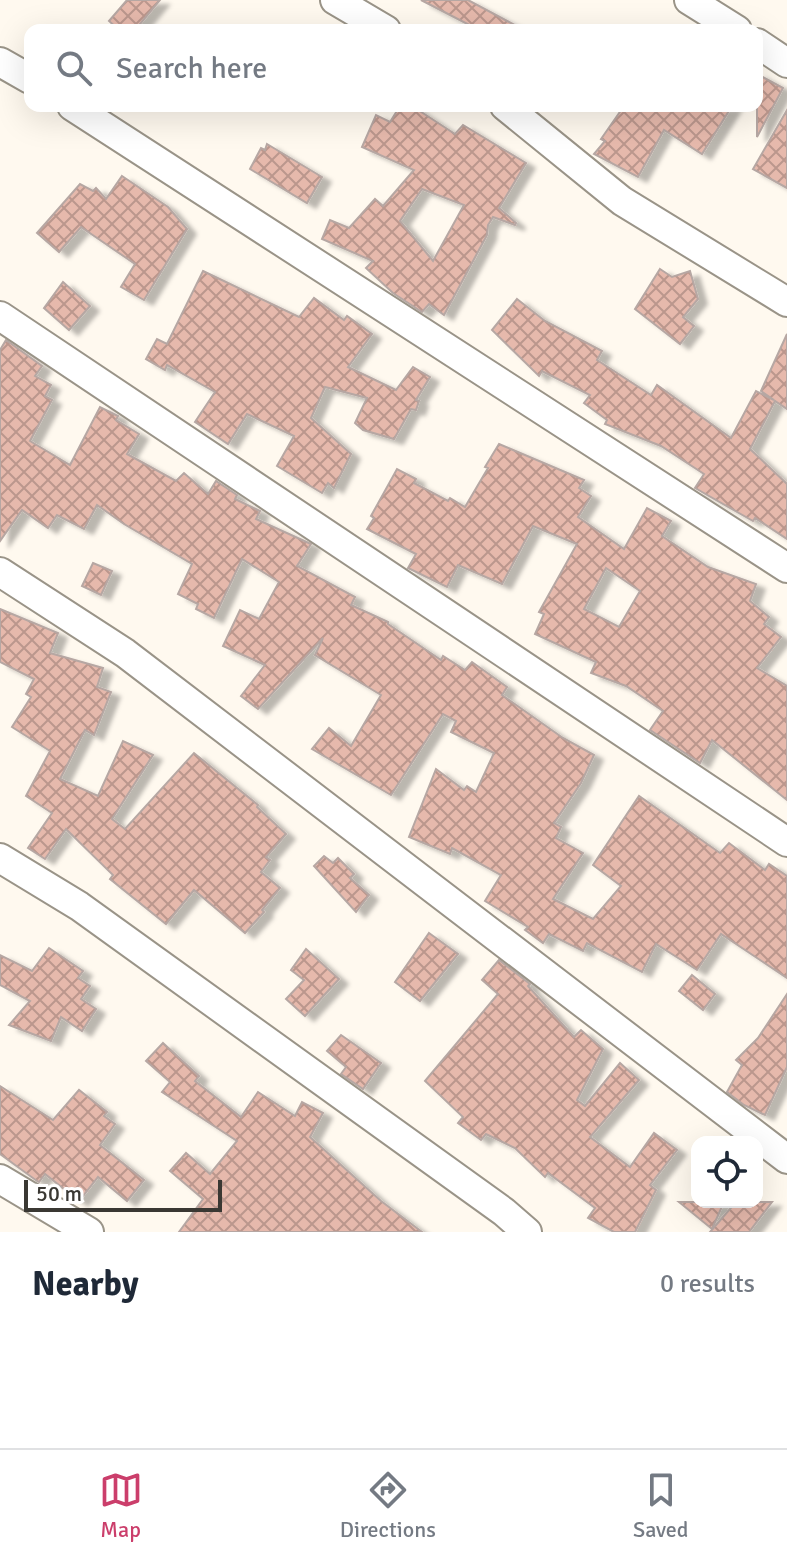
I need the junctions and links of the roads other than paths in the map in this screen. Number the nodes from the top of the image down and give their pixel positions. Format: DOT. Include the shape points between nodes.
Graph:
graph roads {
  1 [pos="335,0"];
  2 [pos="689,0"];
  3 [pos="376,24"];
  4 [pos="727,24"];
  5 [pos="763,47"];
  6 [pos="0,62"];
  7 [pos="787,63"];
  8 [pos="24,76"];
  9 [pos="81,112"];
  10 [pos="512,112"];
  11 [pos="787,302"];
  12 [pos="0,316"];
  13 [pos="787,568"];
  14 [pos="0,572"];
  15 [pos="787,842"];
  16 [pos="0,858"];
  17 [pos="787,1159"];
  18 [pos="0,1179"];
  19 [pos="89,1232"];
  20 [pos="527,1232"];
  1 -- 3 [label="street"];
  2 -- 4 [label="street"];
  5 -- 7 [label="street"];
  6 -- 8 [label="street"];
  9 -- 13 [label="street"];
  10 -- 11 [label="street" via="622,201"];
  12 -- 15 [label="street"];
  14 -- 17 [label="street" via="125,653"];
  16 -- 20 [label="street" via="92,915"];
  18 -- 19 [label="street"];
}
